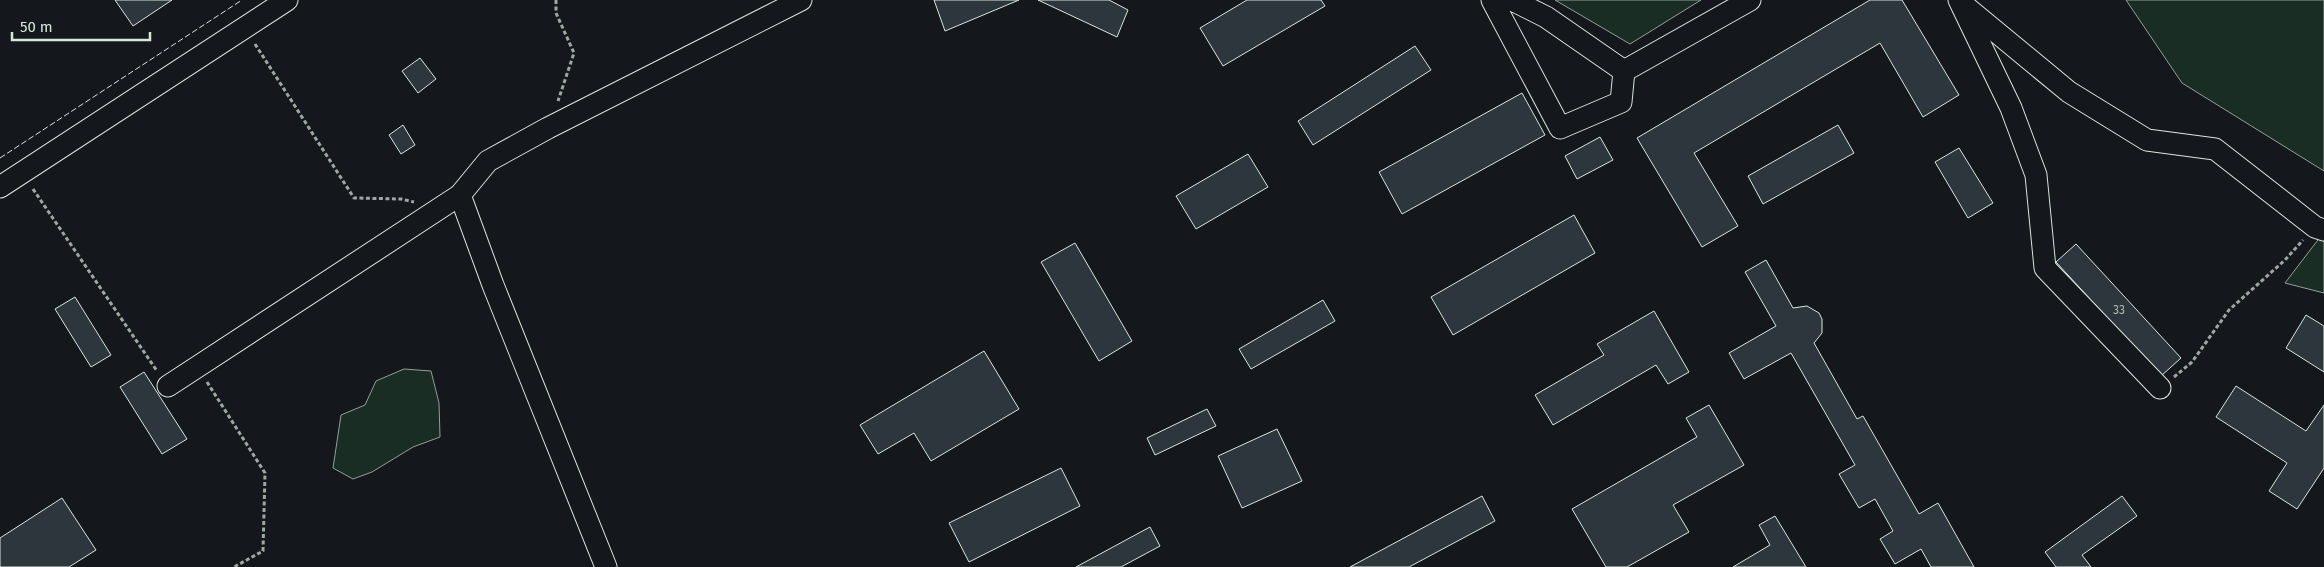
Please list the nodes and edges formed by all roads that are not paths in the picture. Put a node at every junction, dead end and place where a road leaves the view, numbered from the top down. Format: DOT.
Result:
graph roads {
  1 [pos="288,0"];
  2 [pos="801,0"];
  3 [pos="1492,0"];
  4 [pos="1512,0"];
  5 [pos="1750,0"];
  6 [pos="1960,2"];
  7 [pos="1624,71"];
  8 [pos="0,187"];
  9 [pos="460,194"];
  10 [pos="2320,228"];
  11 [pos="168,386"];
  12 [pos="2160,388"];
  13 [pos="606,567"];
  1 -- 8 [label="street"];
  2 -- 9 [label="street"];
  3 -- 7 [label="street"];
  4 -- 7 [label="street"];
  5 -- 7 [label="street"];
  6 -- 10 [label="street"];
  6 -- 12 [label="street"];
  9 -- 11 [label="street"];
  9 -- 13 [label="street"];
}
